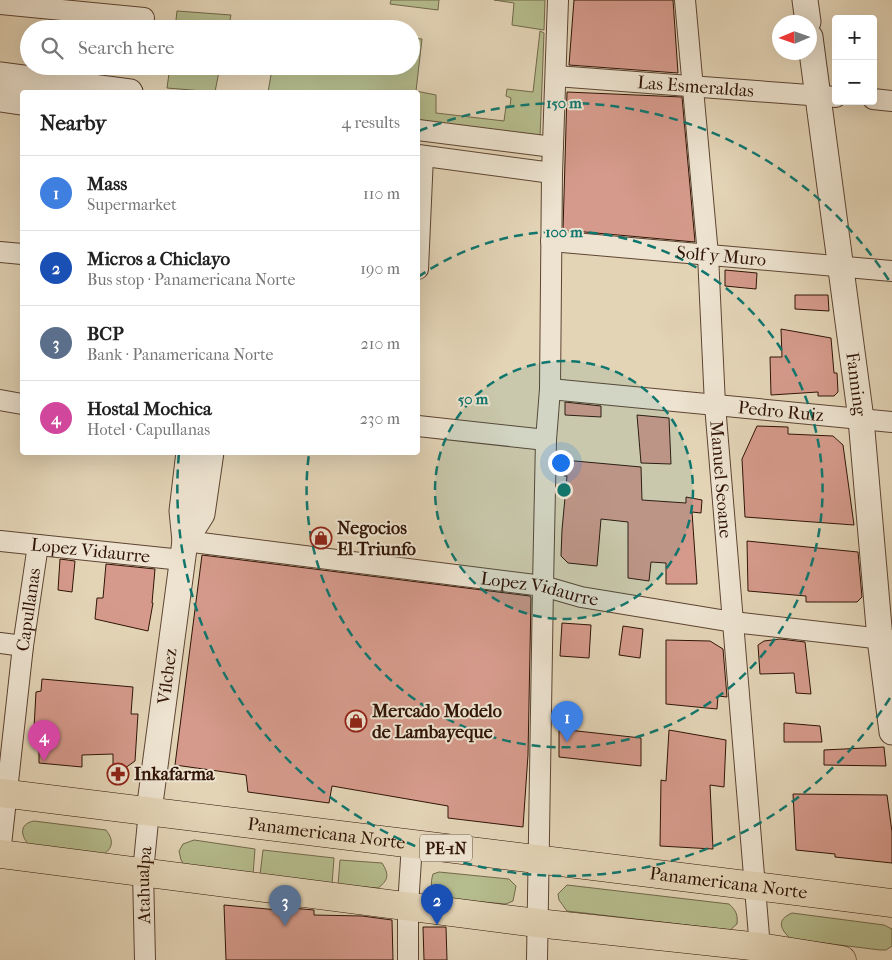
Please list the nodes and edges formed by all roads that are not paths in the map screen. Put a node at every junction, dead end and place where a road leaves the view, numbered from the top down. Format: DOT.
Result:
graph roads {
  1 [pos="558,0"];
  2 [pos="685,0"];
  3 [pos="805,0"];
  4 [pos="0,4"];
  5 [pos="807,15"];
  6 [pos="144,18"];
  7 [pos="816,60"];
  8 [pos="0,75"];
  9 [pos="556,76"];
  10 [pos="691,86"];
  11 [pos="115,90"];
  12 [pos="826,96"];
  13 [pos="0,99"];
  14 [pos="877,99"];
  15 [pos="892,101"];
  16 [pos="20,102"];
  17 [pos="420,130"];
  18 [pos="553,147"];
  19 [pos="420,156"];
  20 [pos="552,174"];
  21 [pos="551,241"];
  22 [pos="0,252"];
  23 [pos="20,254"];
  24 [pos="708,255"];
  25 [pos="840,266"];
  26 [pos="892,271"];
  27 [pos="550,389"];
  28 [pos="0,400"];
  29 [pos="20,404"];
  30 [pos="715,405"];
  31 [pos="861,419"];
  32 [pos="892,422"];
  33 [pos="420,426"];
  34 [pos="546,440"];
  35 [pos="189,455"];
  36 [pos="211,455"];
  37 [pos="0,541"];
  38 [pos="38,545"];
  39 [pos="184,550"];
  40 [pos="543,586"];
  41 [pos="734,622"];
  42 [pos="886,640"];
  43 [pos="0,643"];
  44 [pos="23,646"];
  45 [pos="892,732"];
  46 [pos="4,793"];
  47 [pos="149,811"];
  48 [pos="412,844"];
  49 [pos="0,854"];
  50 [pos="538,860"];
  51 [pos="143,872"];
  52 [pos="755,886"];
  53 [pos="892,903"];
  54 [pos="408,906"];
  55 [pos="537,923"];
  56 [pos="761,954"];
  57 [pos="145,960"];
  58 [pos="408,960"];
  59 [pos="537,960"];
  60 [pos="842,960"];
  1 -- 9 [label="street"];
  2 -- 10 [label="street, Manuel Seoane"];
  3 -- 5 [label="street"];
  4 -- 6 [label="street"];
  7 -- 12 [label="street, Fanning"];
  8 -- 11 [label="street"];
  9 -- 10 [label="street, Las Esmeraldas"];
  9 -- 18 [label="street"];
  10 -- 12 [label="street, Las Esmeraldas"];
  10 -- 24 [label="street, Manuel Seoane"];
  12 -- 25 [label="street, Fanning"];
  13 -- 16 [label="street"];
  14 -- 15 [label="street"];
  17 -- 18 [label="street"];
  18 -- 20 [label="street"];
  19 -- 20 [label="street"];
  20 -- 21 [label="street"];
  21 -- 24 [label="street, Solf y Muro"];
  21 -- 27 [label="street"];
  22 -- 23 [label="street"];
  24 -- 25 [label="street, Solf y Muro"];
  24 -- 30 [label="street, Manuel Seoane"];
  25 -- 26 [label="street, Solf y Muro"];
  25 -- 31 [label="street, Fanning"];
  27 -- 30 [label="street, Pedro Ruiz"];
  27 -- 34 [label="street"];
  28 -- 29 [label="street"];
  30 -- 31 [label="street, Pedro Ruiz"];
  30 -- 41 [label="street, Manuel Seoane"];
  31 -- 32 [label="street, Pedro Ruiz"];
  31 -- 42 [label="street, Fanning"];
  33 -- 34 [label="street"];
  34 -- 40 [label="street"];
  35 -- 39 [label="street, Vílchez"];
  36 -- 39 [label="street, Vílchez"];
  37 -- 38 [label="street, Lopez Vidaurre"];
  38 -- 39 [label="street, Lopez Vidaurre"];
  38 -- 44 [label="street, Capullanas"];
  39 -- 40 [label="street, Lopez Vidaurre"];
  39 -- 47 [label="street, Vílchez"];
  40 -- 41 [label="street, Lopez Vidaurre"];
  40 -- 50 [label="street"];
  41 -- 42 [label="street, Lopez Vidaurre"];
  41 -- 52 [label="street, Manuel Seoane"];
  42 -- 45 [label="street, Fanning"];
  43 -- 44 [label="street"];
  44 -- 46 [label="street, Capullanas"];
  46 -- 47 [label="highway, Panamericana Norte / PE-1N"];
  46 -- 49 [label="street, Capullanas"];
  47 -- 48 [label="highway, Panamericana Norte / PE-1N"];
  47 -- 51 [label="street, Atahualpa"];
  48 -- 50 [label="highway, Panamericana Norte / PE-1N"];
  48 -- 54 [label="street"];
  49 -- 51 [label="highway"];
  50 -- 52 [label="highway, Panamericana Norte / PE-1N"];
  50 -- 55 [label="street"];
  51 -- 54 [label="highway"];
  51 -- 57 [label="street, Atahualpa"];
  52 -- 53 [label="highway, Panamericana Norte / PE-1N"];
  52 -- 56 [label="street, Manuel Seoane"];
  54 -- 55 [label="highway"];
  54 -- 58 [label="street"];
  55 -- 56 [label="highway"];
  55 -- 59 [label="street"];
  56 -- 60 [label="highway"];
}
